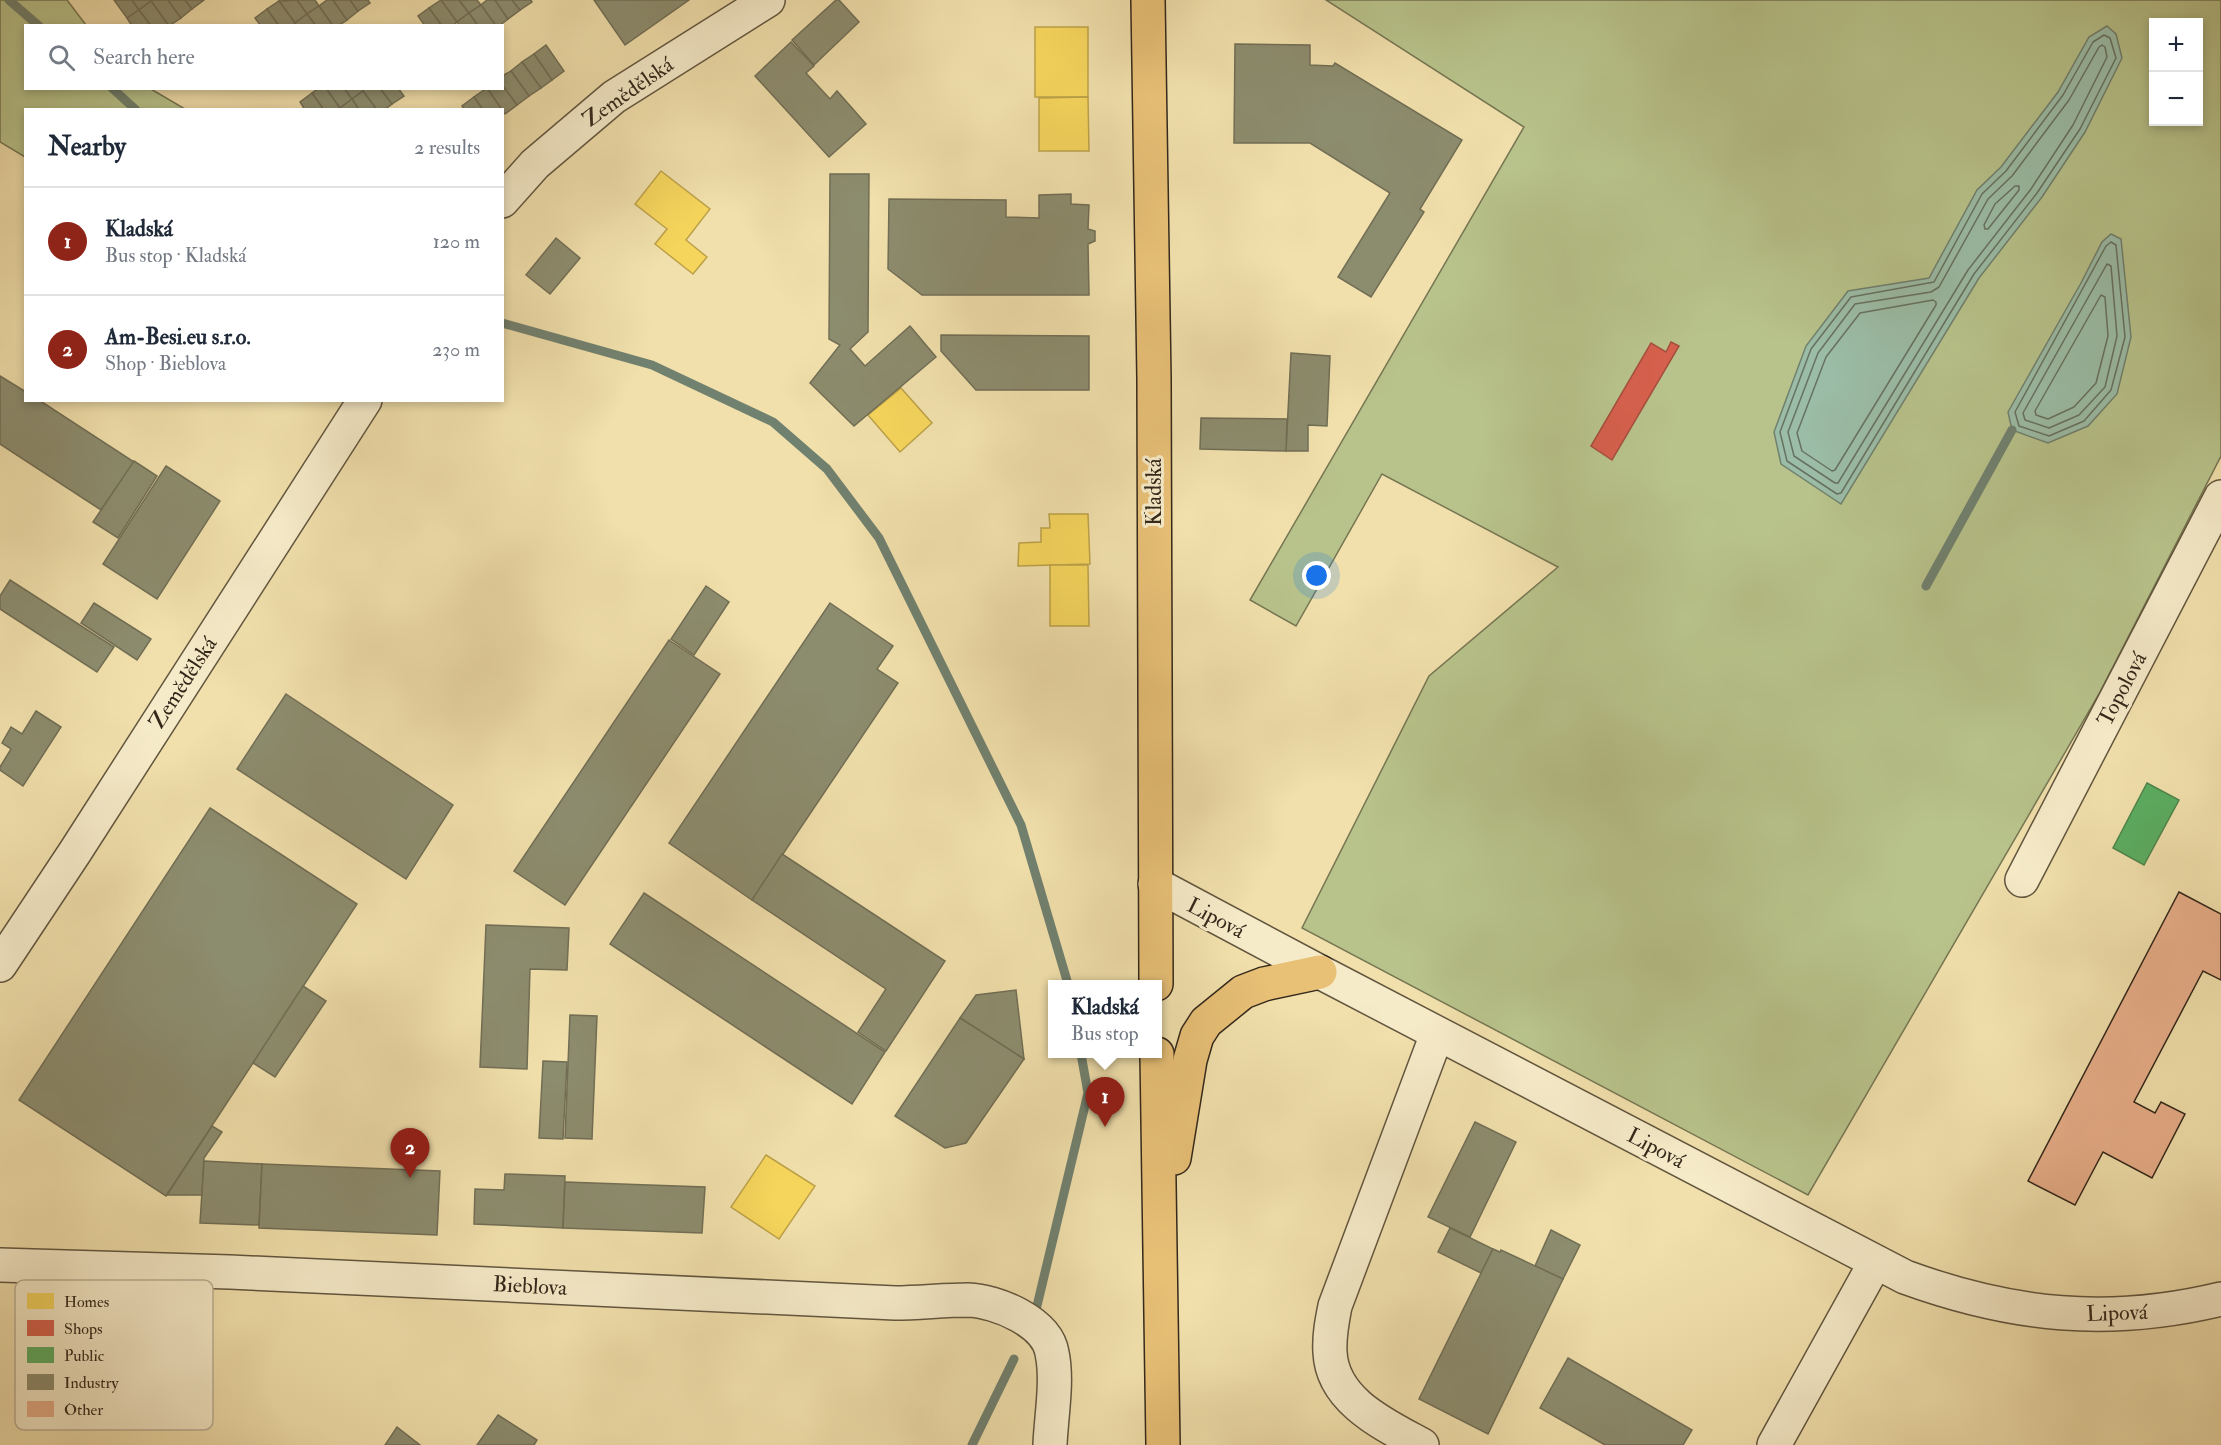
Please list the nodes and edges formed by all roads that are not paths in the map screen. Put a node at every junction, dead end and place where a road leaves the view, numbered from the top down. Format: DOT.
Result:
graph roads {
  1 [pos="768,0"];
  2 [pos="1148,0"];
  3 [pos="504,199"];
  4 [pos="364,402"];
  5 [pos="2221,497"];
  6 [pos="2211,542"];
  7 [pos="2022,880"];
  8 [pos="1155,885"];
  9 [pos="0,965"];
  10 [pos="1320,972"];
  11 [pos="1156,980"];
  12 [pos="1437,1034"];
  13 [pos="1157,1058"];
  14 [pos="1160,1243"];
  15 [pos="1875,1263"];
  16 [pos="0,1265"];
  17 [pos="2221,1299"];
  18 [pos="1050,1445"];
  19 [pos="1163,1445"];
  20 [pos="1422,1445"];
  21 [pos="1774,1445"];
  1 -- 3 [label="street, Zemědělská"];
  2 -- 8 [label="main road, Kladská"];
  4 -- 9 [label="street, Zemědělská"];
  5 -- 6 [label="street, Topolová"];
  6 -- 7 [label="street, Topolová"];
  8 -- 10 [label="street, Lipová"];
  8 -- 11 [label="main road, Kladská"];
  10 -- 12 [label="street, Lipová"];
  10 -- 14 [label="main road"];
  12 -- 15 [label="street, Lipová"];
  12 -- 20 [label="street"];
  13 -- 14 [label="main road"];
  14 -- 19 [label="main road"];
  15 -- 17 [label="street, Lipová"];
  15 -- 21 [label="street"];
  16 -- 18 [label="street, Bieblova"];
}
